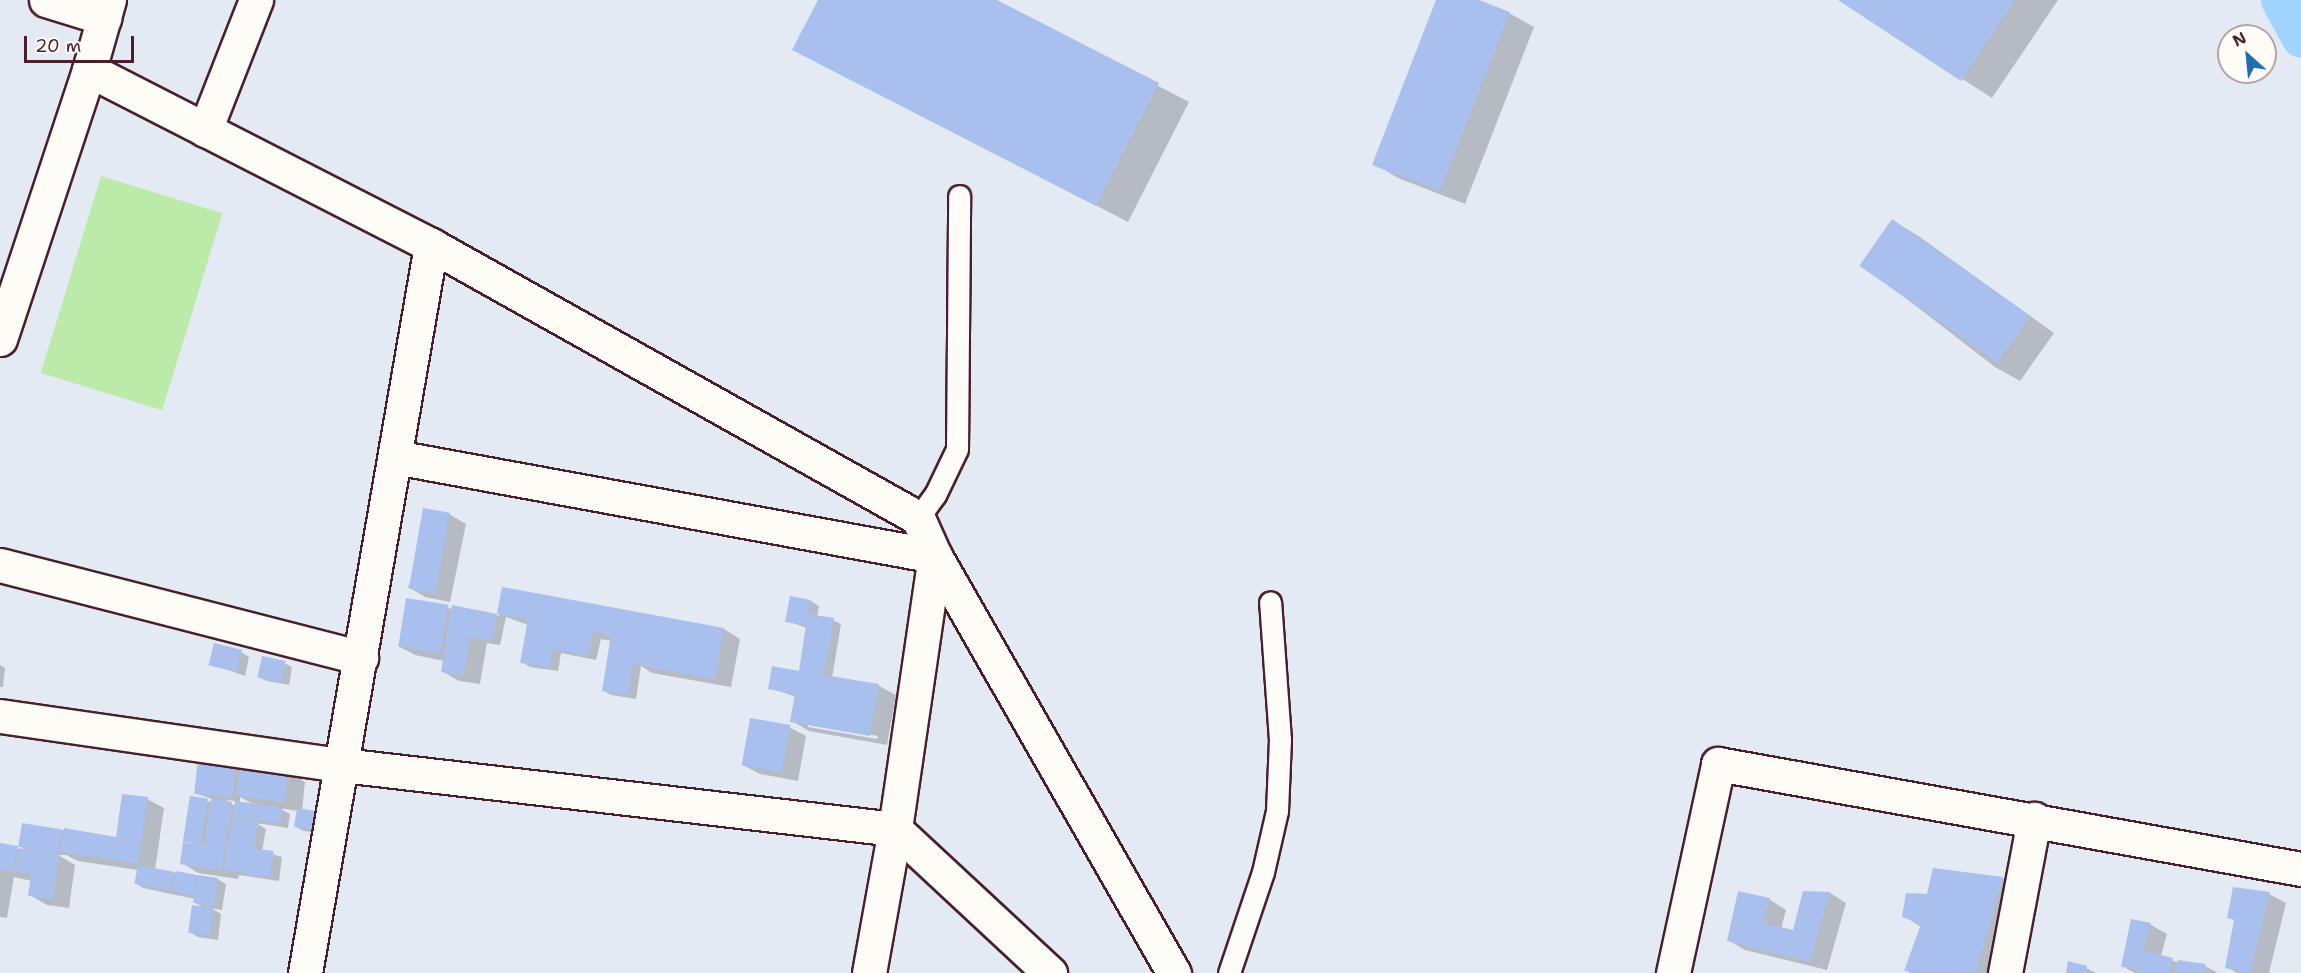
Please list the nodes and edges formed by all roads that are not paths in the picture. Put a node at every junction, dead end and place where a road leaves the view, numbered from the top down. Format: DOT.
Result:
graph roads {
  1 [pos="46,0"];
  2 [pos="256,0"];
  3 [pos="107,9"];
  4 [pos="89,70"];
  5 [pos="206,130"];
  6 [pos="959,196"];
  7 [pos="431,245"];
  8 [pos="9,281"];
  9 [pos="0,339"];
  10 [pos="395,457"];
  11 [pos="918,518"];
  12 [pos="935,556"];
  13 [pos="0,566"];
  14 [pos="1270,602"];
  15 [pos="361,658"];
  16 [pos="0,716"];
  17 [pos="342,765"];
  18 [pos="2034,819"];
  19 [pos="895,829"];
  20 [pos="2301,869"];
  21 [pos="305,973"];
  22 [pos="869,973"];
  23 [pos="1050,973"];
  24 [pos="1174,973"];
  25 [pos="1229,973"];
  26 [pos="1673,973"];
  27 [pos="2005,973"];
  1 -- 3 [label="street"];
  2 -- 5 [label="street"];
  3 -- 4 [label="street"];
  4 -- 5 [label="street"];
  4 -- 8 [label="street"];
  5 -- 7 [label="street"];
  6 -- 11 [label="lane"];
  7 -- 10 [label="street"];
  7 -- 11 [label="street"];
  8 -- 9 [label="street"];
  10 -- 12 [label="street"];
  10 -- 15 [label="street"];
  11 -- 12 [label="street"];
  12 -- 19 [label="street"];
  12 -- 24 [label="street"];
  13 -- 15 [label="street"];
  14 -- 25 [label="lane"];
  15 -- 17 [label="street"];
  16 -- 17 [label="street"];
  17 -- 19 [label="street"];
  17 -- 21 [label="street"];
  18 -- 20 [label="street"];
  18 -- 26 [label="street"];
  18 -- 27 [label="street"];
  19 -- 22 [label="street"];
  19 -- 23 [label="street"];
}
